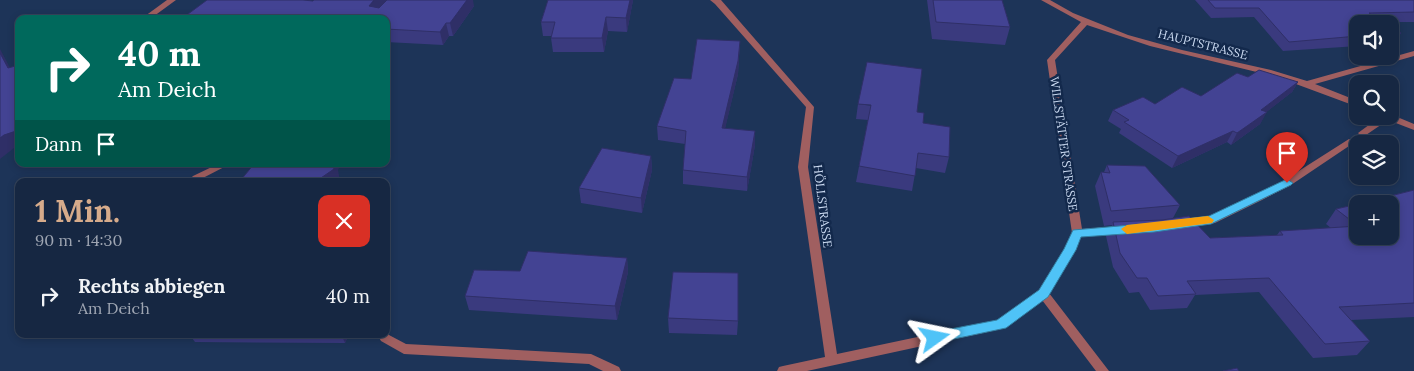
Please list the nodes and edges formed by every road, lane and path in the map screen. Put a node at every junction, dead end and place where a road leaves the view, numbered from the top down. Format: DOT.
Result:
graph roads {
  1 [pos="172,0"];
  2 [pos="714,0"];
  3 [pos="1046,0"];
  4 [pos="151,15"];
  5 [pos="1085,22"];
  6 [pos="1414,54"];
  7 [pos="1307,84"];
  8 [pos="1349,100"];
  9 [pos="1399,121"];
  10 [pos="1374,125"];
  11 [pos="1414,127"];
  12 [pos="1363,133"];
  13 [pos="1349,142"];
  14 [pos="219,167"];
  15 [pos="196,178"];
  16 [pos="1173,225"];
  17 [pos="1135,229"];
  18 [pos="1077,233"];
  19 [pos="1043,293"];
  20 [pos="385,338"];
  21 [pos="832,360"];
  22 [pos="615,371"];
  23 [pos="783,371"];
  24 [pos="1102,371"];
  1 -- 4 [label="street"];
  2 -- 21 [label="street, HÖLLSTRASSE"];
  3 -- 5 [label="street, HAUPTSTRASSE"];
  5 -- 7 [label="street, HAUPTSTRASSE"];
  5 -- 18 [label="street, WILLSTÄTTER STRASSE"];
  6 -- 7 [label="street"];
  7 -- 8 [label="street, HAUPTSTRASSE"];
  9 -- 11 [label="street"];
  10 -- 12 [label="street"];
  13 -- 16 [label="street"];
  14 -- 15 [label="street"];
  17 -- 18 [label="street"];
  18 -- 19 [label="street"];
  19 -- 21 [label="street"];
  19 -- 24 [label="street"];
  20 -- 22 [label="street"];
  21 -- 23 [label="street"];
}
